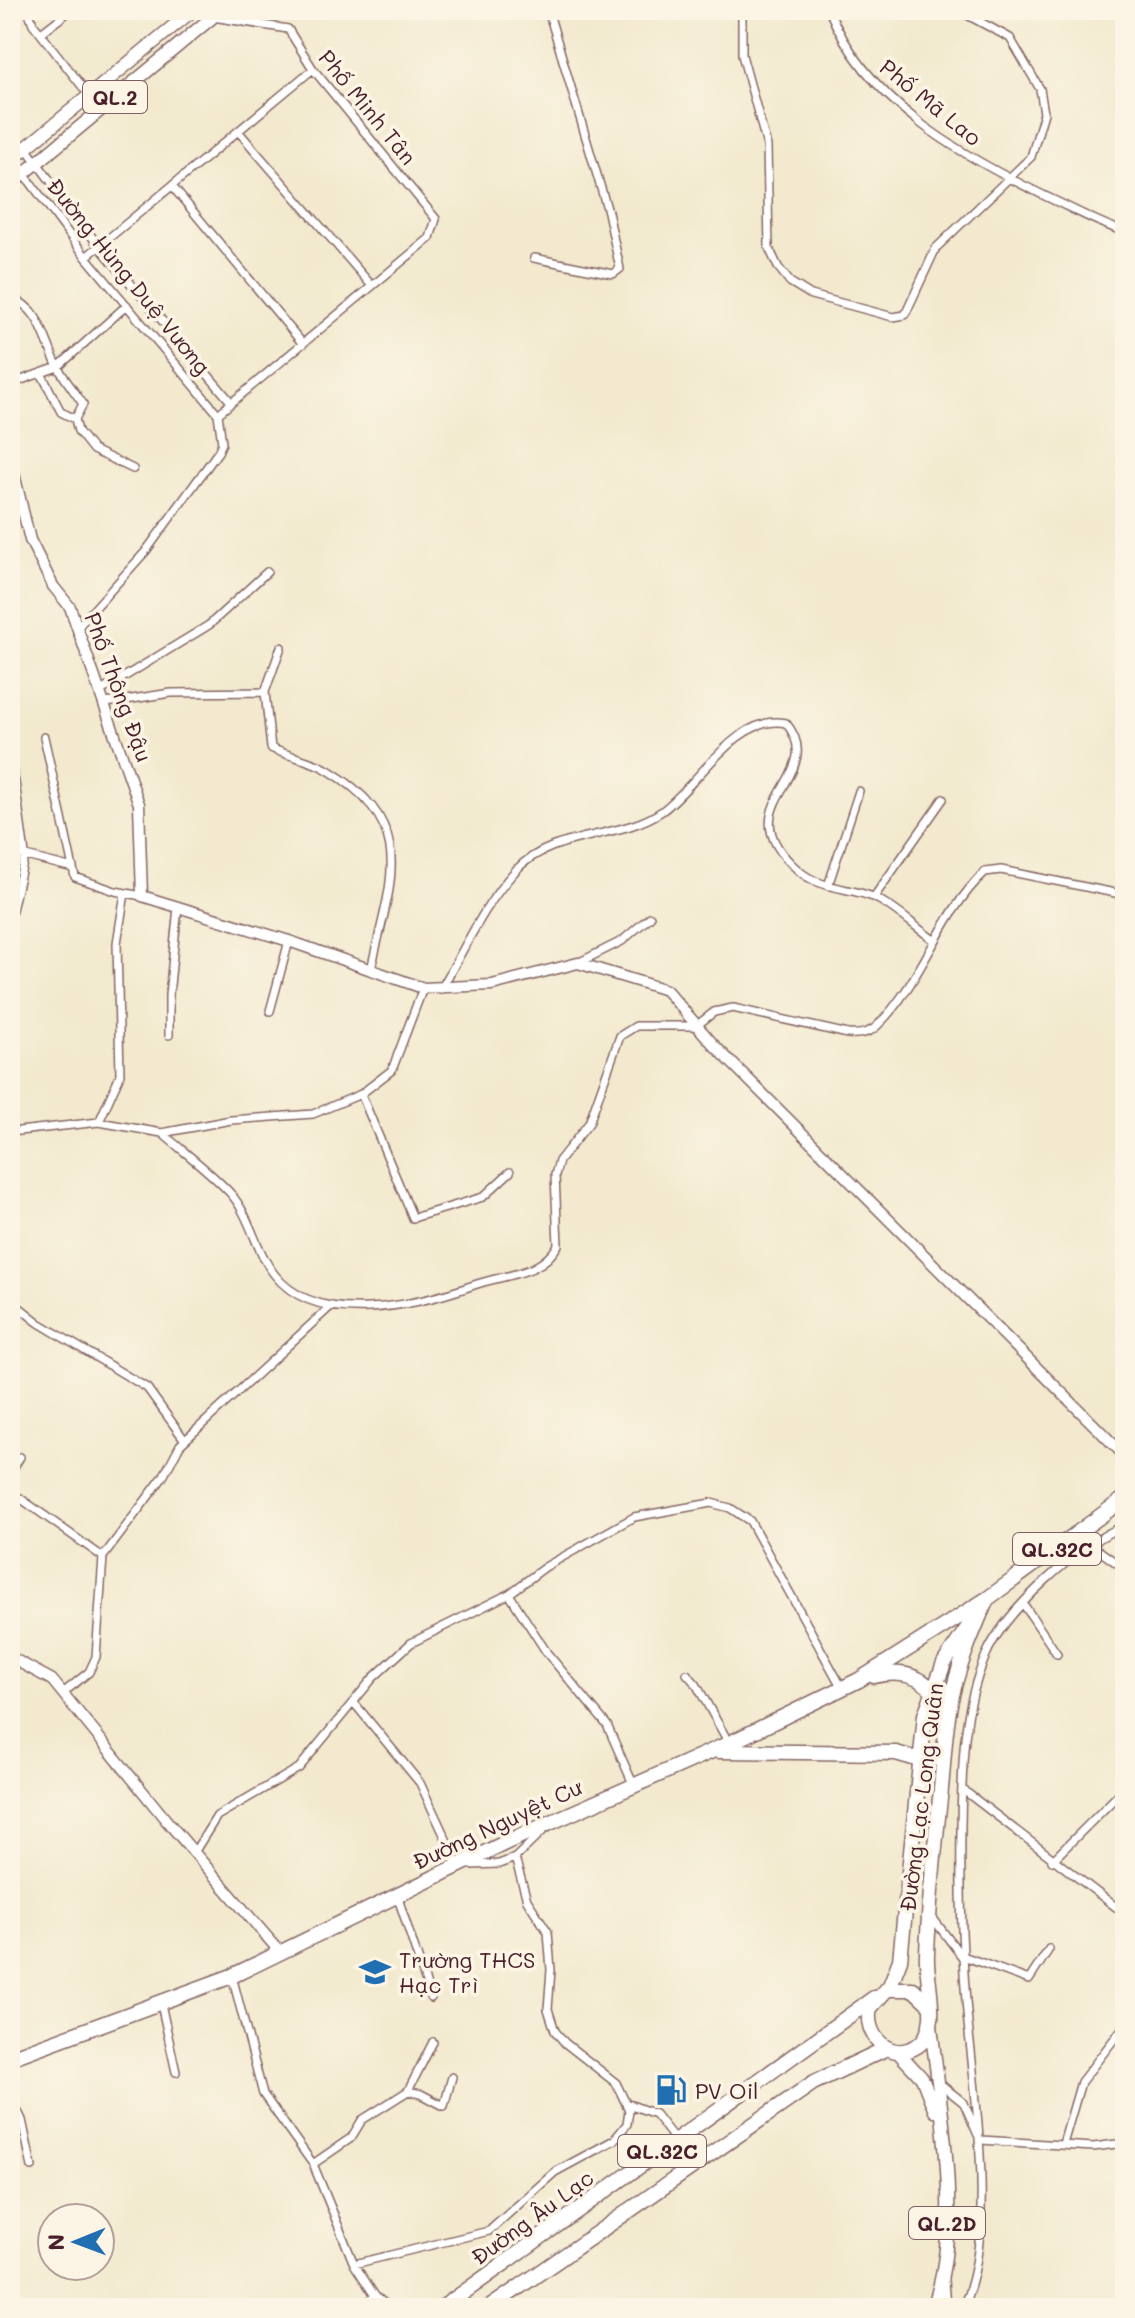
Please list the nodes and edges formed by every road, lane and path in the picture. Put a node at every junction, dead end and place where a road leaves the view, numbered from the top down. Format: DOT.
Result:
graph roads {
  1 [pos="28,10"];
  2 [pos="71,10"];
  3 [pos="193,10"];
  4 [pos="548,10"];
  5 [pos="742,10"];
  6 [pos="829,10"];
  7 [pos="958,10"];
  8 [pos="216,13"];
  9 [pos="41,33"];
  10 [pos="313,69"];
  11 [pos="90,96"];
  12 [pos="238,131"];
  13 [pos="11,136"];
  14 [pos="26,148"];
  15 [pos="12,160"];
  16 [pos="37,163"];
  17 [pos="24,174"];
  18 [pos="1007,178"];
  19 [pos="10,185"];
  20 [pos="172,186"];
  21 [pos="1125,232"];
  22 [pos="98,245"];
  23 [pos="86,257"];
  24 [pos="534,258"];
  25 [pos="372,286"];
  26 [pos="10,297"];
  27 [pos="127,305"];
  28 [pos="303,344"];
  29 [pos="58,367"];
  30 [pos="42,375"];
  31 [pos="10,384"];
  32 [pos="231,402"];
  33 [pos="218,414"];
  34 [pos="75,419"];
  35 [pos="10,457"];
  36 [pos="133,469"];
  37 [pos="267,572"];
  38 [pos="76,629"];
  39 [pos="281,647"];
  40 [pos="101,691"];
  41 [pos="265,692"];
  42 [pos="106,703"];
  43 [pos="44,737"];
  44 [pos="13,768"];
  45 [pos="859,791"];
  46 [pos="943,799"];
  47 [pos="10,852"];
  48 [pos="25,854"];
  49 [pos="73,868"];
  50 [pos="828,886"];
  51 [pos="125,893"];
  52 [pos="1125,895"];
  53 [pos="142,896"];
  54 [pos="874,897"];
  55 [pos="178,907"];
  56 [pos="650,917"];
  57 [pos="10,919"];
  58 [pos="934,940"];
  59 [pos="289,941"];
  60 [pos="578,963"];
  61 [pos="371,970"];
  62 [pos="423,988"];
  63 [pos="441,990"];
  64 [pos="270,1011"];
  65 [pos="696,1026"];
  66 [pos="169,1035"];
  67 [pos="361,1094"];
  68 [pos="99,1122"];
  69 [pos="10,1132"];
  70 [pos="162,1133"];
  71 [pos="510,1172"];
  72 [pos="10,1300"];
  73 [pos="330,1307"];
  74 [pos="184,1439"];
  75 [pos="1125,1456"];
  76 [pos="20,1457"];
  77 [pos="10,1473"];
  78 [pos="10,1491"];
  79 [pos="1125,1498"];
  80 [pos="1125,1525"];
  81 [pos="1077,1535"];
  82 [pos="1090,1546"];
  83 [pos="103,1557"];
  84 [pos="1125,1569"];
  85 [pos="509,1594"];
  86 [pos="987,1599"];
  87 [pos="1024,1605"];
  88 [pos="1057,1654"];
  89 [pos="10,1657"];
  90 [pos="687,1674"];
  91 [pos="859,1680"];
  92 [pos="842,1688"];
  93 [pos="933,1690"];
  94 [pos="63,1693"];
  95 [pos="355,1704"];
  96 [pos="947,1734"];
  97 [pos="731,1747"];
  98 [pos="920,1760"];
  99 [pos="634,1787"];
  100 [pos="1125,1788"];
  101 [pos="962,1789"];
  102 [pos="549,1824"];
  103 [pos="195,1851"];
  104 [pos="515,1858"];
  105 [pos="1052,1861"];
  106 [pos="458,1865"];
  107 [pos="397,1895"];
  108 [pos="928,1912"];
  109 [pos="1125,1914"];
  110 [pos="1049,1949"];
  111 [pos="280,1952"];
  112 [pos="963,1958"];
  113 [pos="232,1976"];
  114 [pos="885,1991"];
  115 [pos="431,1998"];
  116 [pos="161,2004"];
  117 [pos="930,2005"];
  118 [pos="1125,2025"];
  119 [pos="931,2026"];
  120 [pos="433,2042"];
  121 [pos="892,2049"];
  122 [pos="10,2058"];
  123 [pos="176,2072"];
  124 [pos="452,2077"];
  125 [pos="938,2081"];
  126 [pos="408,2091"];
  127 [pos="10,2095"];
  128 [pos="626,2103"];
  129 [pos="943,2137"];
  130 [pos="676,2141"];
  131 [pos="981,2143"];
  132 [pos="1063,2144"];
  133 [pos="1122,2144"];
  134 [pos="313,2164"];
  135 [pos="32,2167"];
  136 [pos="354,2264"];
  137 [pos="944,2277"];
  138 [pos="375,2296"];
  139 [pos="361,2308"];
  140 [pos="390,2308"];
  141 [pos="442,2308"];
  142 [pos="489,2308"];
  143 [pos="933,2308"];
  144 [pos="946,2308"];
  145 [pos="962,2308"];
  1 -- 9 [label="street"];
  2 -- 9 [label="street"];
  3 -- 11 [label="main road, QL.2"];
  4 -- 24 [label="street"];
  5 -- 18 [label="street"];
  6 -- 18 [label="street, Phố Mã Lao"];
  7 -- 18 [label="street"];
  8 -- 10 [label="street, Phố Minh Tân"];
  8 -- 16 [label="main road, QL.2"];
  9 -- 11 [label="street"];
  10 -- 12 [label="street"];
  10 -- 25 [label="street, Phố Minh Tân"];
  11 -- 14 [label="main road, QL.2"];
  12 -- 20 [label="street"];
  12 -- 25 [label="street"];
  13 -- 14 [label="street"];
  13 -- 15 [label="street"];
  14 -- 15 [label="main road, QL.2"];
  14 -- 16 [label="street, Đường Hùng Duệ Vương"];
  15 -- 17 [label="street, Đường Hùng Duệ Vương"];
  16 -- 17 [label="main road, QL.2"];
  16 -- 22 [label="street, Đường Hùng Duệ Vương"];
  17 -- 19 [label="main road, QL.2"];
  17 -- 23 [label="street, Đường Hùng Duệ Vương"];
  18 -- 21 [label="street, Phố Mã Lao"];
  20 -- 22 [label="street"];
  20 -- 28 [label="street"];
  22 -- 23 [label="street"];
  22 -- 32 [label="street, Đường Hùng Duệ Vương"];
  23 -- 27 [label="street, Đường Hùng Duệ Vương"];
  25 -- 28 [label="street"];
  26 -- 29 [label="street"];
  27 -- 29 [label="street"];
  27 -- 33 [label="street, Đường Hùng Duệ Vương"];
  28 -- 32 [label="street"];
  29 -- 30 [label="street"];
  29 -- 34 [label="street"];
  30 -- 31 [label="street"];
  30 -- 34 [label="street"];
  32 -- 33 [label="street"];
  33 -- 38 [label="street"];
  34 -- 36 [label="street"];
  35 -- 38 [label="street, Phố Thông Đậu"];
  37 -- 40 [label="street"];
  38 -- 40 [label="street, Phố Thông Đậu"];
  39 -- 41 [label="street"];
  40 -- 42 [label="street, Phố Thông Đậu"];
  41 -- 42 [label="street"];
  41 -- 61 [label="street"];
  42 -- 53 [label="street, Phố Thông Đậu"];
  43 -- 49 [label="street"];
  44 -- 48 [label="street"];
  45 -- 50 [label="street"];
  46 -- 54 [label="street"];
  47 -- 48 [label="street"];
  48 -- 49 [label="street"];
  48 -- 57 [label="street"];
  49 -- 51 [label="street"];
  50 -- 54 [label="street"];
  50 -- 63 [label="street"];
  51 -- 53 [label="street"];
  51 -- 68 [label="street"];
  52 -- 58 [label="street"];
  53 -- 55 [label="street"];
  54 -- 58 [label="street"];
  55 -- 59 [label="street"];
  55 -- 66 [label="street"];
  56 -- 60 [label="street"];
  58 -- 65 [label="street"];
  59 -- 61 [label="street"];
  59 -- 64 [label="street"];
  60 -- 63 [label="street"];
  60 -- 65 [label="street"];
  61 -- 62 [label="street"];
  62 -- 63 [label="street"];
  62 -- 67 [label="street"];
  65 -- 73 [label="street"];
  65 -- 75 [label="street"];
  67 -- 70 [label="street"];
  67 -- 71 [label="street"];
  68 -- 69 [label="street"];
  68 -- 70 [label="street"];
  70 -- 73 [label="street"];
  72 -- 74 [label="street"];
  73 -- 74 [label="street"];
  74 -- 83 [label="street"];
  76 -- 77 [label="street"];
  78 -- 83 [label="street"];
  79 -- 81 [label="highway, Đường Lạc Long Quân / QL.32C"];
  80 -- 82 [label="street"];
  81 -- 82 [label="street"];
  81 -- 86 [label="highway, Đường Lạc Long Quân / QL.32C"];
  82 -- 84 [label="street"];
  82 -- 87 [label="street"];
  83 -- 94 [label="street"];
  85 -- 92 [label="street"];
  85 -- 95 [label="street"];
  85 -- 99 [label="street"];
  86 -- 91 [label="highway, Đường Nguyệt Cư"];
  86 -- 93 [label="highway, Đường Lạc Long Quân / QL.32C"];
  86 -- 96 [label="highway, Đường Lạc Long Quân"];
  87 -- 88 [label="street"];
  87 -- 101 [label="street"];
  89 -- 94 [label="street"];
  90 -- 97 [label="street"];
  91 -- 92 [label="highway, Đường Nguyệt Cư"];
  91 -- 93 [label="highway"];
  92 -- 97 [label="highway, Đường Nguyệt Cư"];
  93 -- 96 [label="highway"];
  93 -- 98 [label="highway, Đường Lạc Long Quân / QL.32C"];
  94 -- 103 [label="street"];
  95 -- 103 [label="street"];
  95 -- 106 [label="street"];
  96 -- 108 [label="highway, Đường Lạc Long Quân"];
  97 -- 98 [label="highway"];
  97 -- 99 [label="highway, Đường Nguyệt Cư"];
  98 -- 114 [label="highway, Đường Lạc Long Quân / QL.32C"];
  99 -- 102 [label="highway, Đường Nguyệt Cư"];
  100 -- 105 [label="street"];
  101 -- 105 [label="street"];
  101 -- 112 [label="street"];
  102 -- 104 [label="street"];
  102 -- 106 [label="highway, Đường Nguyệt Cư"];
  103 -- 111 [label="street"];
  104 -- 106 [label="street"];
  104 -- 128 [label="street"];
  105 -- 109 [label="street"];
  106 -- 107 [label="highway, Đường Nguyệt Cư"];
  107 -- 111 [label="highway, Đường Nguyệt Cư"];
  107 -- 115 [label="street"];
  108 -- 112 [label="street"];
  108 -- 117 [label="highway, Đường Lạc Long Quân"];
  110 -- 112 [label="street"];
  111 -- 113 [label="highway, Đường Nguyệt Cư"];
  112 -- 131 [label="street"];
  113 -- 116 [label="highway, Đường Nguyệt Cư"];
  113 -- 134 [label="street"];
  114 -- 117 [label="highway"];
  114 -- 121 [label="highway"];
  114 -- 130 [label="highway, Đường Âu Lạc / QL.32C"];
  116 -- 122 [label="highway, Đường Nguyệt Cư"];
  116 -- 123 [label="street"];
  117 -- 119 [label="highway"];
  118 -- 132 [label="street"];
  119 -- 121 [label="highway"];
  119 -- 125 [label="main road, QL.2D"];
  120 -- 126 [label="street"];
  121 -- 129 [label="main road, QL.2D"];
  121 -- 142 [label="highway, QL.32C"];
  124 -- 126 [label="street"];
  125 -- 129 [label="main road, QL.2D"];
  125 -- 131 [label="street"];
  126 -- 134 [label="street"];
  127 -- 135 [label="street"];
  128 -- 130 [label="street"];
  128 -- 136 [label="street"];
  129 -- 137 [label="main road, QL.2D"];
  130 -- 141 [label="highway, Đường Âu Lạc / QL.32C"];
  131 -- 132 [label="street"];
  131 -- 145 [label="street"];
  132 -- 133 [label="street"];
  134 -- 136 [label="street"];
  136 -- 138 [label="street"];
  137 -- 143 [label="main road, QL.2D"];
  137 -- 144 [label="street"];
  138 -- 139 [label="street"];
  138 -- 140 [label="street"];
}
